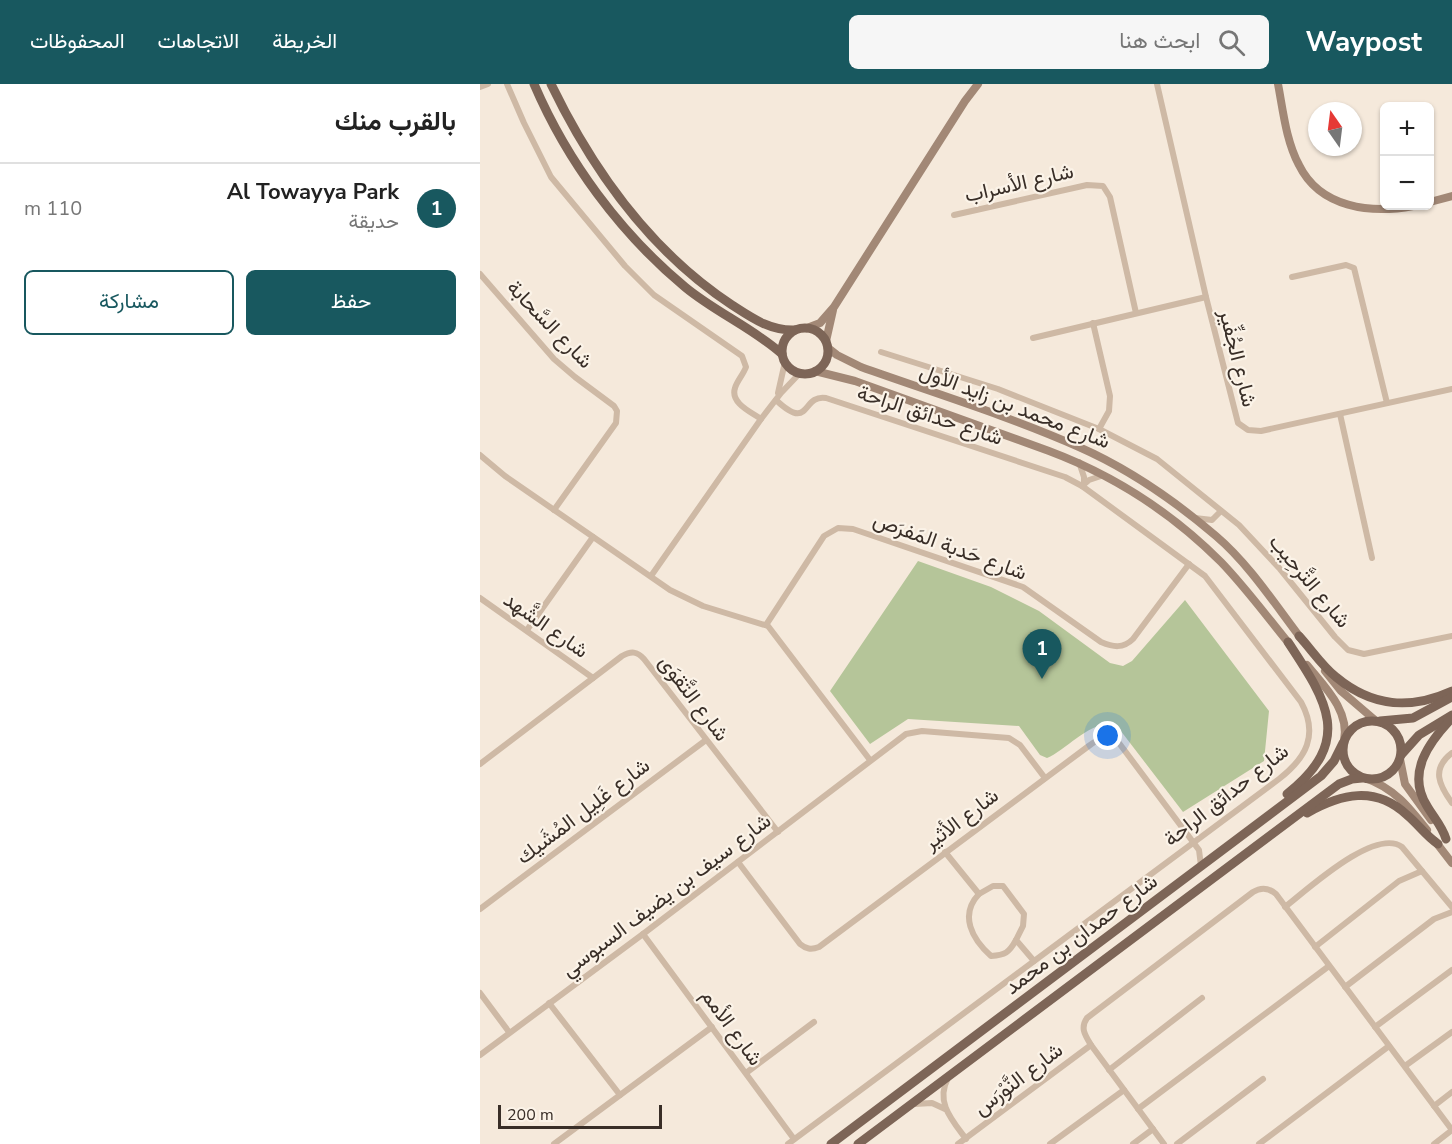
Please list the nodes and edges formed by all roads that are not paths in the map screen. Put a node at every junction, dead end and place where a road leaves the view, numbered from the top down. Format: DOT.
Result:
graph roads {
  1 [pos="488,84"];
  2 [pos="507,84"];
  3 [pos="534,84"];
  4 [pos="551,84"];
  5 [pos="978,84"];
  6 [pos="1157,84"];
  7 [pos="1278,84"];
  8 [pos="480,87"];
  9 [pos="1452,196"];
  10 [pos="1434,201"];
  11 [pos="1380,209"];
  12 [pos="954,216"];
  13 [pos="481,277"];
  14 [pos="1293,277"];
  15 [pos="1206,297"];
  16 [pos="834,307"];
  17 [pos="1136,313"];
  18 [pos="1093,323"];
  19 [pos="807,328"];
  20 [pos="795,330"];
  21 [pos="1033,338"];
  22 [pos="827,345"];
  23 [pos="881,352"];
  24 [pos="783,358"];
  25 [pos="815,371"];
  26 [pos="800,373"];
  27 [pos="1452,389"];
  28 [pos="776,400"];
  29 [pos="1387,404"];
  30 [pos="1340,414"];
  31 [pos="761,419"];
  32 [pos="1099,429"];
  33 [pos="480,455"];
  34 [pos="1078,462"];
  35 [pos="1105,475"];
  36 [pos="1083,485"];
  37 [pos="554,510"];
  38 [pos="1219,514"];
  39 [pos="1194,518"];
  40 [pos="593,537"];
  41 [pos="1217,537"];
  42 [pos="1372,558"];
  43 [pos="1189,564"];
  44 [pos="651,576"];
  45 [pos="480,598"];
  46 [pos="766,625"];
  47 [pos="526,630"];
  48 [pos="1299,636"];
  49 [pos="1452,636"];
  50 [pos="1288,642"];
  51 [pos="593,678"];
  52 [pos="1452,692"];
  53 [pos="1452,697"];
  54 [pos="1452,717"];
  55 [pos="1377,721"];
  56 [pos="706,740"];
  57 [pos="1343,742"];
  58 [pos="1452,753"];
  59 [pos="1400,757"];
  60 [pos="870,760"];
  61 [pos="480,764"];
  62 [pos="1045,778"];
  63 [pos="1363,778"];
  64 [pos="1452,803"];
  65 [pos="1262,820"];
  66 [pos="778,832"];
  67 [pos="1269,836"];
  68 [pos="1449,842"];
  69 [pos="1194,843"];
  70 [pos="1438,844"];
  71 [pos="1199,850"];
  72 [pos="945,852"];
  73 [pos="1215,856"];
  74 [pos="738,862"];
  75 [pos="1452,863"];
  76 [pos="1200,866"];
  77 [pos="1422,871"];
  78 [pos="979,894"];
  79 [pos="1285,907"];
  80 [pos="1452,907"];
  81 [pos="480,909"];
  82 [pos="1452,912"];
  83 [pos="643,934"];
  84 [pos="1016,940"];
  85 [pos="1315,947"];
  86 [pos="1035,961"];
  87 [pos="1329,966"];
  88 [pos="1452,970"];
  89 [pos="1345,987"];
  90 [pos="480,993"];
  91 [pos="1203,998"];
  92 [pos="549,1004"];
  93 [pos="814,1022"];
  94 [pos="712,1027"];
  95 [pos="1375,1027"];
  96 [pos="510,1032"];
  97 [pos="1452,1032"];
  98 [pos="1091,1045"];
  99 [pos="1389,1046"];
  100 [pos="482,1051"];
  101 [pos="1405,1066"];
  102 [pos="1109,1070"];
  103 [pos="746,1073"];
  104 [pos="950,1075"];
  105 [pos="1263,1079"];
  106 [pos="1124,1090"];
  107 [pos="1452,1092"];
  108 [pos="620,1095"];
  109 [pos="909,1106"];
  110 [pos="1434,1106"];
  111 [pos="1138,1109"];
  112 [pos="945,1110"];
  113 [pos="1153,1129"];
  114 [pos="1452,1130"];
  115 [pos="795,1139"];
  116 [pos="966,1139"];
  117 [pos="556,1143"];
  118 [pos="788,1144"];
  119 [pos="831,1144"];
  120 [pos="858,1144"];
  121 [pos="958,1144"];
  122 [pos="1050,1144"];
  123 [pos="1133,1144"];
  124 [pos="1164,1144"];
  125 [pos="1177,1144"];
  126 [pos="1259,1144"];
  127 [pos="1434,1144"];
  1 -- 8 [label="street"];
  2 -- 31 [label="street"];
  3 -- 24 [label="main road"];
  4 -- 20 [label="main road"];
  5 -- 16 [label="main road"];
  6 -- 15 [label="street, شارع الجُفِّير"];
  7 -- 11 [label="main road"];
  9 -- 10 [label="main road"];
  12 -- 17 [label="street, شارع الأسراب"];
  13 -- 37 [label="street, شارع السَّحابة"];
  14 -- 29 [label="street"];
  15 -- 17 [label="street"];
  15 -- 30 [label="street, شارع الجُفِّير"];
  16 -- 19 [label="main road"];
  16 -- 22 [label="main road"];
  17 -- 18 [label="street"];
  18 -- 21 [label="street"];
  18 -- 32 [label="street"];
  19 -- 20 [label="main road"];
  19 -- 22 [label="main road"];
  20 -- 24 [label="main road"];
  22 -- 25 [label="main road"];
  22 -- 39 [label="main road, شارع محمد بن زايد الأول"];
  23 -- 32 [label="street, شارع التَّرحِيب"];
  24 -- 26 [label="main road"];
  24 -- 28 [label="street"];
  25 -- 26 [label="main road"];
  25 -- 34 [label="main road, شارع محمد بن زايد الأول"];
  26 -- 28 [label="street"];
  27 -- 29 [label="street, شارع الجُفِّير"];
  28 -- 31 [label="street"];
  28 -- 36 [label="street, شارع حدائق الراحة"];
  29 -- 30 [label="street, شارع الجُفِّير"];
  30 -- 42 [label="street"];
  31 -- 44 [label="street"];
  32 -- 38 [label="street, شارع التَّرحِيب"];
  33 -- 37 [label="street"];
  34 -- 35 [label="main road, شارع محمد بن زايد الأول"];
  34 -- 36 [label="street"];
  35 -- 36 [label="street"];
  35 -- 50 [label="main road, شارع محمد بن زايد الأول"];
  36 -- 43 [label="street, شارع حدائق الراحة"];
  37 -- 40 [label="street"];
  38 -- 39 [label="street"];
  38 -- 41 [label="street"];
  38 -- 49 [label="street, شارع التَّرحِيب"];
  39 -- 41 [label="main road, شارع محمد بن زايد الأول"];
  40 -- 44 [label="street"];
  40 -- 47 [label="street"];
  41 -- 48 [label="main road, شارع محمد بن زايد الأول"];
  43 -- 46 [label="street, شارع حَدبة المَفرَص"];
  43 -- 69 [label="street, شارع حدائق الراحة"];
  44 -- 46 [label="street"];
  45 -- 47 [label="street, شارع الشَّهد"];
  46 -- 60 [label="street"];
  47 -- 51 [label="street, شارع الشَّهد"];
  48 -- 52 [label="main road"];
  48 -- 55 [label="main road, شارع محمد بن زايد الأول"];
  50 -- 57 [label="main road, شارع محمد بن زايد الأول"];
  50 -- 65 [label="main road"];
  51 -- 56 [label="street, شارع التَّقوَى"];
  51 -- 61 [label="street, شارع التَّقوَى"];
  53 -- 55 [label="main road"];
  54 -- 59 [label="main road"];
  54 -- 68 [label="main road"];
  55 -- 57 [label="main road"];
  55 -- 59 [label="main road"];
  56 -- 66 [label="street, شارع التَّقوَى"];
  56 -- 81 [label="street, شارع غَلِيل المُشَيك"];
  57 -- 63 [label="main road"];
  57 -- 65 [label="main road, شارع حمدان بن محمد"];
  58 -- 64 [label="street"];
  59 -- 63 [label="main road"];
  59 -- 68 [label="main road"];
  60 -- 62 [label="street, شارع سيف بن يضيف السبوسي"];
  60 -- 66 [label="street, شارع سيف بن يضيف السبوسي"];
  62 -- 69 [label="street, شارع الأثير"];
  62 -- 72 [label="street, شارع الأثير"];
  63 -- 67 [label="main road, شارع حمدان بن محمد"];
  63 -- 70 [label="main road"];
  65 -- 73 [label="main road, شارع حمدان بن محمد"];
  66 -- 74 [label="street, شارع سيف بن يضيف السبوسي"];
  67 -- 70 [label="main road"];
  67 -- 104 [label="main road, شارع حمدان بن محمد"];
  69 -- 71 [label="street, شارع الأثير"];
  69 -- 86 [label="street, شارع حدائق الراحة"];
  70 -- 75 [label="main road"];
  71 -- 73 [label="street"];
  71 -- 76 [label="street"];
  72 -- 74 [label="street, شارع الأثير"];
  72 -- 78 [label="street"];
  73 -- 76 [label="main road, شارع حمدان بن محمد"];
  74 -- 83 [label="street, شارع سيف بن يضيف السبوسي"];
  76 -- 119 [label="main road, شارع حمدان بن محمد"];
  77 -- 79 [label="street"];
  77 -- 80 [label="street"];
  77 -- 85 [label="street"];
  78 -- 84 [label="street"];
  78 -- 84 [label="street"];
  79 -- 85 [label="street"];
  79 -- 98 [label="street"];
  82 -- 89 [label="street"];
  83 -- 92 [label="street, شارع سيف بن يضيف السبوسي"];
  83 -- 94 [label="street, شارع الأمم"];
  84 -- 86 [label="street"];
  85 -- 87 [label="street"];
  86 -- 115 [label="street, شارع حدائق الراحة"];
  87 -- 89 [label="street"];
  87 -- 111 [label="street"];
  88 -- 95 [label="street"];
  89 -- 95 [label="street"];
  90 -- 96 [label="street"];
  91 -- 102 [label="street"];
  92 -- 96 [label="street, شارع سيف بن يضيف السبوسي"];
  92 -- 108 [label="street"];
  93 -- 103 [label="street"];
  94 -- 103 [label="street, شارع الأمم"];
  94 -- 108 [label="street"];
  95 -- 99 [label="street"];
  96 -- 100 [label="street, شارع سيف بن يضيف السبوسي"];
  97 -- 101 [label="street"];
  98 -- 102 [label="street"];
  98 -- 116 [label="street, شارع النَّوْرَس"];
  99 -- 101 [label="street"];
  99 -- 126 [label="street"];
  101 -- 110 [label="street"];
  102 -- 106 [label="street"];
  103 -- 115 [label="street, شارع الأمم"];
  104 -- 109 [label="main road, شارع حمدان بن محمد"];
  104 -- 112 [label="street, شارع النَّوْرَس"];
  105 -- 125 [label="street"];
  106 -- 111 [label="street"];
  106 -- 122 [label="street"];
  107 -- 110 [label="street"];
  108 -- 117 [label="street"];
  109 -- 112 [label="street, شارع النَّوْرَس"];
  109 -- 120 [label="main road, شارع حمدان بن محمد"];
  110 -- 114 [label="street"];
  111 -- 113 [label="street"];
  112 -- 116 [label="street, شارع النَّوْرَس"];
  113 -- 123 [label="street"];
  113 -- 124 [label="street"];
  114 -- 127 [label="street"];
  115 -- 118 [label="street, شارع حدائق الراحة"];
  116 -- 121 [label="street, شارع النَّوْرَس"];
}
